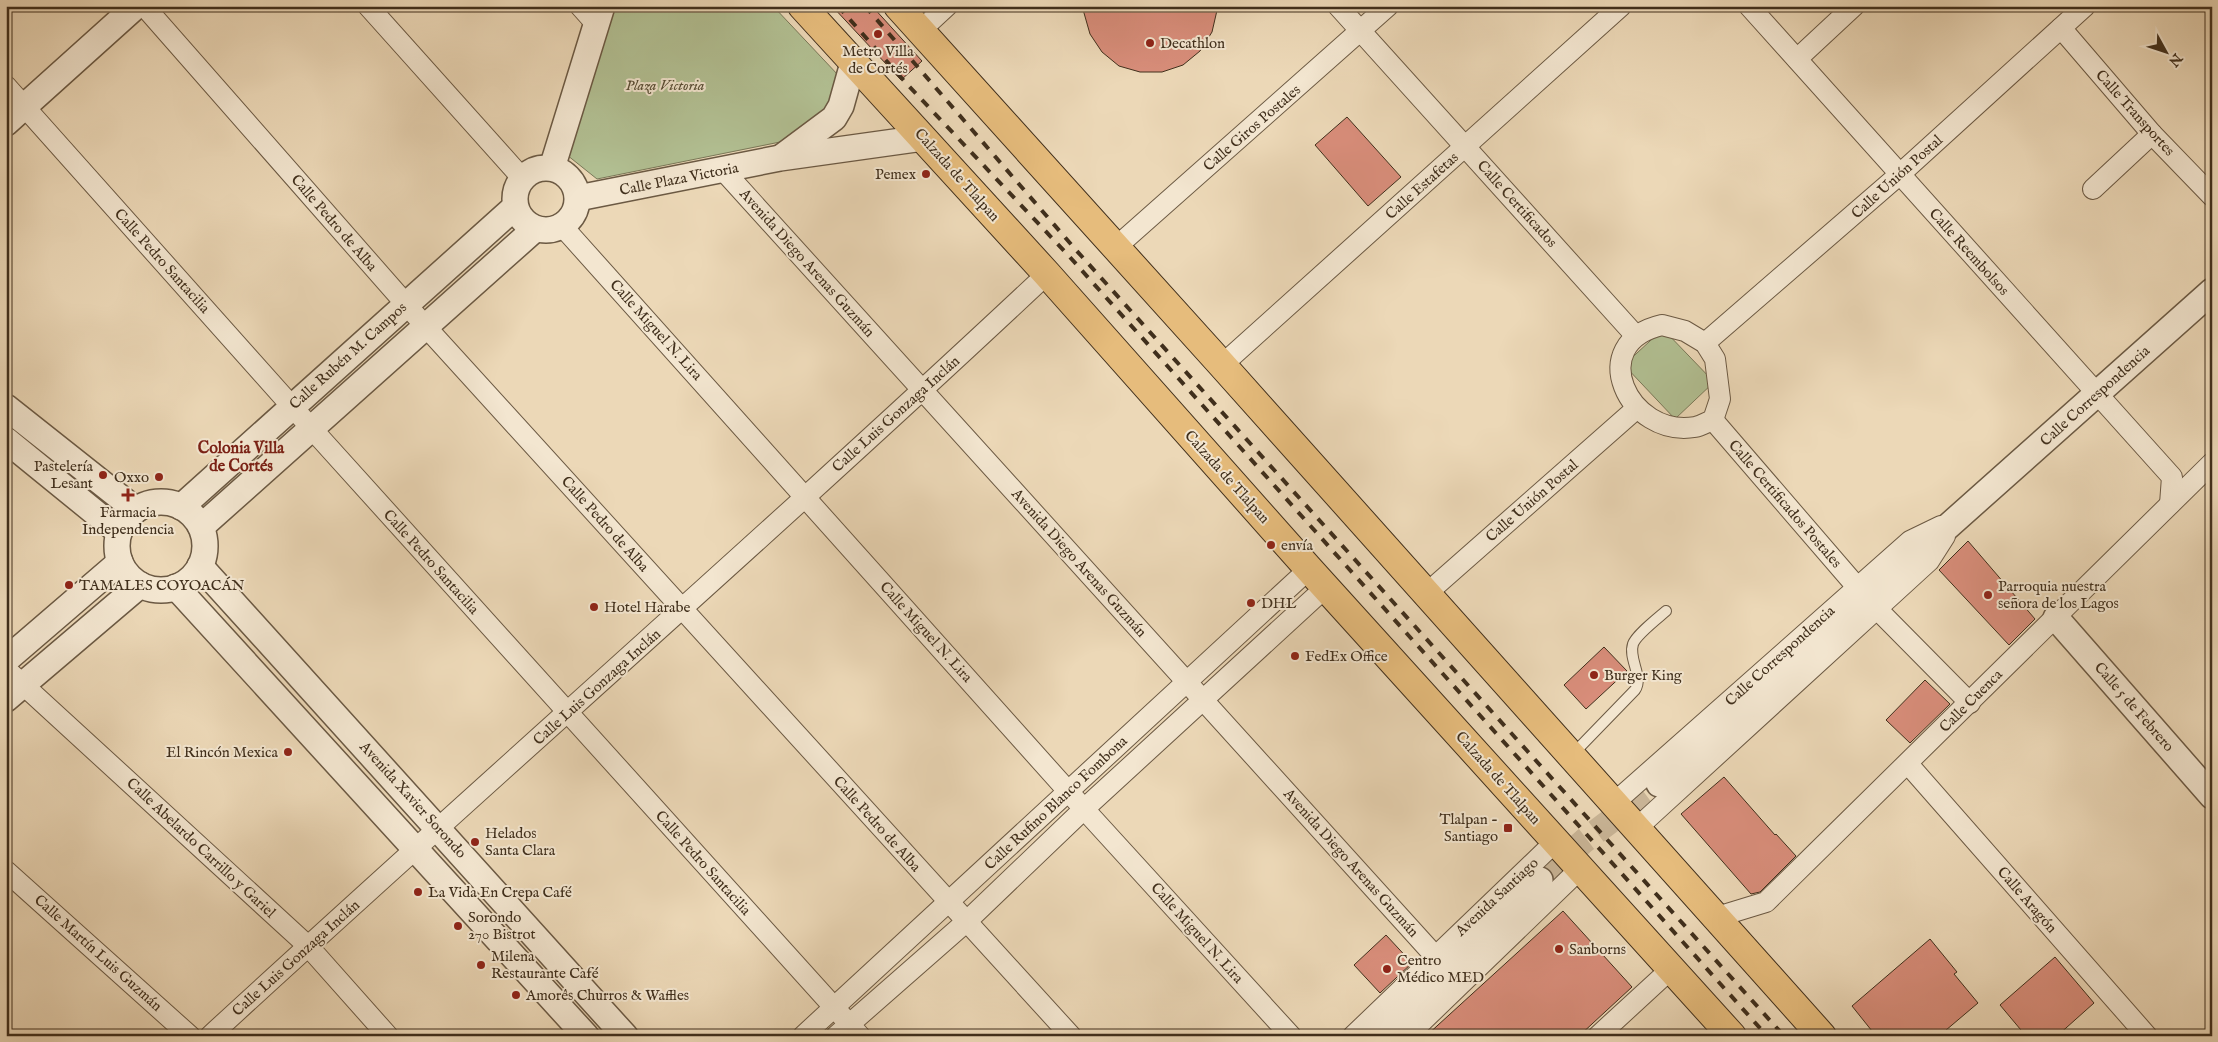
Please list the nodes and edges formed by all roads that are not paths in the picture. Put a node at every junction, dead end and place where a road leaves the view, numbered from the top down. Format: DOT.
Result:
graph roads {
  1 [pos="136,6"];
  2 [pos="144,6"];
  3 [pos="368,6"];
  4 [pos="580,6"];
  5 [pos="802,6"];
  6 [pos="898,6"];
  7 [pos="947,6"];
  8 [pos="1338,6"];
  9 [pos="1388,6"];
  10 [pos="1621,6"];
  11 [pos="1749,6"];
  12 [pos="1854,6"];
  13 [pos="2085,6"];
  14 [pos="600,16"];
  15 [pos="2061,28"];
  16 [pos="920,31"];
  17 [pos="1361,31"];
  18 [pos="1797,59"];
  19 [pos="853,63"];
  20 [pos="6,86"];
  21 [pos="24,106"];
  22 [pos="6,123"];
  23 [pos="2152,134"];
  24 [pos="923,138"];
  25 [pos="1466,147"];
  26 [pos="780,158"];
  27 [pos="552,168"];
  28 [pos="723,170"];
  29 [pos="1899,175"];
  30 [pos="522,178"];
  31 [pos="2092,189"];
  32 [pos="2212,196"];
  33 [pos="578,198"];
  34 [pos="515,207"];
  35 [pos="563,227"];
  36 [pos="535,229"];
  37 [pos="1116,248"];
  38 [pos="1047,274"];
  39 [pos="2212,291"];
  40 [pos="406,305"];
  41 [pos="426,327"];
  42 [pos="1635,336"];
  43 [pos="1705,343"];
  44 [pos="1222,365"];
  45 [pos="923,390"];
  46 [pos="2098,394"];
  47 [pos="6,407"];
  48 [pos="291,407"];
  49 [pos="1637,408"];
  50 [pos="1713,420"];
  51 [pos="312,429"];
  52 [pos="6,440"];
  53 [pos="2212,463"];
  54 [pos="805,496"];
  55 [pos="2170,504"];
  56 [pos="182,507"];
  57 [pos="136,510"];
  58 [pos="1955,520"];
  59 [pos="201,527"];
  60 [pos="119,532"];
  61 [pos="120,562"];
  62 [pos="200,566"];
  63 [pos="1318,578"];
  64 [pos="140,585"];
  65 [pos="176,587"];
  66 [pos="1857,588"];
  67 [pos="1426,594"];
  68 [pos="1877,609"];
  69 [pos="683,610"];
  70 [pos="1666,611"];
  71 [pos="2056,618"];
  72 [pos="6,660"];
  73 [pos="1186,682"];
  74 [pos="12,683"];
  75 [pos="1203,701"];
  76 [pos="1970,702"];
  77 [pos="567,713"];
  78 [pos="1572,756"];
  79 [pos="1908,764"];
  80 [pos="1659,784"];
  81 [pos="1070,792"];
  82 [pos="2212,796"];
  83 [pos="1614,803"];
  84 [pos="1084,809"];
  85 [pos="438,828"];
  86 [pos="1637,828"];
  87 [pos="1555,842"];
  88 [pos="415,848"];
  89 [pos="1581,868"];
  90 [pos="6,871"];
  91 [pos="1540,880"];
  92 [pos="948,902"];
  93 [pos="1717,917"];
  94 [pos="966,922"];
  95 [pos="308,946"];
  96 [pos="1435,956"];
  97 [pos="1672,968"];
  98 [pos="834,1007"];
  99 [pos="605,1014"];
  100 [pos="849,1032"];
  101 [pos="583,1035"];
  102 [pos="190,1036"];
  103 [pos="210,1036"];
  104 [pos="388,1036"];
  105 [pos="625,1036"];
  106 [pos="803,1036"];
  107 [pos="1071,1036"];
  108 [pos="1292,1036"];
  109 [pos="1353,1036"];
  110 [pos="1378,1036"];
  111 [pos="1408,1036"];
  112 [pos="1598,1036"];
  113 [pos="1732,1036"];
  114 [pos="1822,1036"];
  115 [pos="2146,1036"];
  1 -- 21 [label="street"];
  2 -- 40 [label="street, Calle Pedro de Alba"];
  3 -- 30 [label="street"];
  4 -- 14 [label="street"];
  5 -- 19 [label="highway, Calzada de Tlalpan"];
  6 -- 16 [label="highway"];
  7 -- 16 [label="street"];
  8 -- 17 [label="street, Calle Certificados"];
  9 -- 17 [label="street, Calle Giros Postales"];
  10 -- 25 [label="street, Calle Estafetas"];
  11 -- 18 [label="street, Calle Reembolsos"];
  12 -- 18 [label="street"];
  13 -- 15 [label="street, Calle Unión Postal"];
  14 -- 27 [label="street"];
  15 -- 23 [label="street, Calle Transportes"];
  15 -- 29 [label="street, Calle Unión Postal"];
  16 -- 37 [label="highway"];
  17 -- 25 [label="street, Calle Certificados"];
  17 -- 37 [label="street, Calle Giros Postales"];
  18 -- 29 [label="street, Calle Reembolsos"];
  19 -- 24 [label="highway, Calzada de Tlalpan"];
  19 -- 26 [label="street, Calle Plaza Victoria"];
  20 -- 21 [label="street, Calle Pedro Santacilia"];
  21 -- 22 [label="street"];
  21 -- 48 [label="street, Calle Pedro Santacilia"];
  23 -- 31 [label="street"];
  23 -- 32 [label="street, Calle Transportes"];
  24 -- 26 [label="street, Calle Plaza Victoria"];
  24 -- 38 [label="highway, Calzada de Tlalpan"];
  25 -- 42 [label="street, Calle Certificados"];
  25 -- 44 [label="street, Calle Estafetas"];
  26 -- 28 [label="street, Calle Plaza Victoria"];
  27 -- 30 [label="street"];
  27 -- 33 [label="street"];
  28 -- 33 [label="street, Calle Plaza Victoria"];
  28 -- 45 [label="street, Avenida Diego Arenas Guzmán"];
  29 -- 43 [label="street, Calle Unión Postal"];
  29 -- 46 [label="street, Calle Reembolsos"];
  30 -- 34 [label="street"];
  33 -- 35 [label="street"];
  34 -- 36 [label="street"];
  34 -- 40 [label="street, Calle Rubén M. Campos"];
  35 -- 36 [label="street"];
  35 -- 54 [label="street, Calle Miguel N. Lira"];
  36 -- 41 [label="street, Calle Rubén M. Campos"];
  37 -- 44 [label="highway"];
  38 -- 45 [label="street, Calle Luis Gonzaga Inclán"];
  38 -- 63 [label="highway, Calzada de Tlalpan"];
  39 -- 46 [label="street, Calle Correspondencia"];
  40 -- 41 [label="street, Calle Pedro de Alba"];
  40 -- 48 [label="street, Calle Rubén M. Campos"];
  41 -- 51 [label="street, Calle Rubén M. Campos"];
  41 -- 69 [label="street, Calle Pedro de Alba"];
  42 -- 43 [label="street"];
  42 -- 49 [label="street"];
  43 -- 50 [label="street"];
  44 -- 67 [label="highway"];
  45 -- 54 [label="street, Calle Luis Gonzaga Inclán"];
  45 -- 73 [label="street, Avenida Diego Arenas Guzmán"];
  46 -- 55 [label="street, Calle Reembolsos"];
  46 -- 58 [label="street, Calle Correspondencia"];
  47 -- 57 [label="street"];
  48 -- 51 [label="street, Calle Pedro Santacilia"];
  48 -- 56 [label="street, Calle Rubén M. Campos"];
  49 -- 50 [label="street"];
  49 -- 67 [label="street, Calle Unión Postal"];
  50 -- 66 [label="street, Calle Certificados Postales"];
  51 -- 59 [label="street, Calle Rubén M. Campos"];
  51 -- 77 [label="street, Calle Pedro Santacilia"];
  52 -- 60 [label="street"];
  53 -- 55 [label="street, Calle Cuenca"];
  54 -- 69 [label="street, Calle Luis Gonzaga Inclán"];
  54 -- 81 [label="street, Calle Miguel N. Lira"];
  55 -- 71 [label="street, Calle Cuenca"];
  56 -- 57 [label="street"];
  56 -- 59 [label="street"];
  57 -- 60 [label="street"];
  58 -- 66 [label="street, Calle Correspondencia"];
  58 -- 68 [label="street, Calle Correspondencia"];
  58 -- 80 [label="street, Calle Correspondencia"];
  59 -- 62 [label="street"];
  60 -- 61 [label="street"];
  61 -- 64 [label="street"];
  61 -- 72 [label="street"];
  62 -- 65 [label="street"];
  62 -- 85 [label="street, Avenida Xavier Sorondo"];
  63 -- 73 [label="street, Calle Rufino Blanco Fombona"];
  63 -- 75 [label="street, Calle Rufino Blanco Fombona"];
  63 -- 87 [label="highway, Calzada de Tlalpan"];
  64 -- 65 [label="street"];
  64 -- 74 [label="street"];
  65 -- 88 [label="street, Avenida Xavier Sorondo"];
  66 -- 83 [label="street, Calle Correspondencia"];
  67 -- 78 [label="highway"];
  68 -- 76 [label="street"];
  68 -- 86 [label="street, Calle Correspondencia"];
  69 -- 77 [label="street, Calle Luis Gonzaga Inclán"];
  69 -- 92 [label="street, Calle Pedro de Alba"];
  70 -- 78 [label="lane"];
  71 -- 76 [label="street, Calle Cuenca"];
  71 -- 82 [label="street, Calle 5 de Febrero"];
  73 -- 75 [label="street, Avenida Diego Arenas Guzmán"];
  73 -- 81 [label="street, Calle Rufino Blanco Fombona"];
  74 -- 95 [label="street, Calle Abelardo Carrillo y Gariel"];
  75 -- 84 [label="street, Calle Rufino Blanco Fombona"];
  75 -- 96 [label="street, Avenida Diego Arenas Guzmán"];
  76 -- 79 [label="street, Calle Cuenca"];
  77 -- 85 [label="street, Calle Luis Gonzaga Inclán"];
  77 -- 98 [label="street, Calle Pedro Santacilia"];
  78 -- 83 [label="highway"];
  79 -- 93 [label="street, Calle Cuenca"];
  79 -- 115 [label="street, Calle Aragón"];
  81 -- 84 [label="street, Calle Miguel N. Lira"];
  81 -- 92 [label="street, Calle Rufino Blanco Fombona"];
  83 -- 86 [label="highway"];
  84 -- 94 [label="street, Calle Rufino Blanco Fombona"];
  84 -- 108 [label="street, Calle Miguel N. Lira"];
  85 -- 88 [label="street, Calle Luis Gonzaga Inclán"];
  85 -- 99 [label="street, Avenida Xavier Sorondo"];
  86 -- 93 [label="highway"];
  87 -- 89 [label="highway, Calzada de Tlalpan"];
  87 -- 96 [label="street, Avenida Santiago"];
  88 -- 95 [label="street, Calle Luis Gonzaga Inclán"];
  88 -- 101 [label="street, Avenida Xavier Sorondo"];
  89 -- 97 [label="highway, Calzada de Tlalpan"];
  89 -- 111 [label="street"];
  90 -- 102 [label="street, Calle Martín Luis Guzmán"];
  91 -- 110 [label="street, Avenida Santiago"];
  92 -- 94 [label="street, Calle Pedro de Alba"];
  92 -- 98 [label="street, Calle Rufino Blanco Fombona"];
  93 -- 114 [label="highway"];
  94 -- 100 [label="street, Calle Rufino Blanco Fombona"];
  94 -- 107 [label="street, Calle Pedro de Alba"];
  95 -- 103 [label="street, Calle Luis Gonzaga Inclán"];
  95 -- 104 [label="street, Calle Abelardo Carrillo y Gariel"];
  96 -- 109 [label="street, Avenida Santiago"];
  97 -- 112 [label="street"];
  97 -- 113 [label="highway, Calzada de Tlalpan"];
  98 -- 100 [label="street, Calle Pedro Santacilia"];
  98 -- 106 [label="street, Calle Rufino Blanco Fombona"];
  99 -- 101 [label="street"];
  99 -- 105 [label="street, Avenida Xavier Sorondo"];
}
